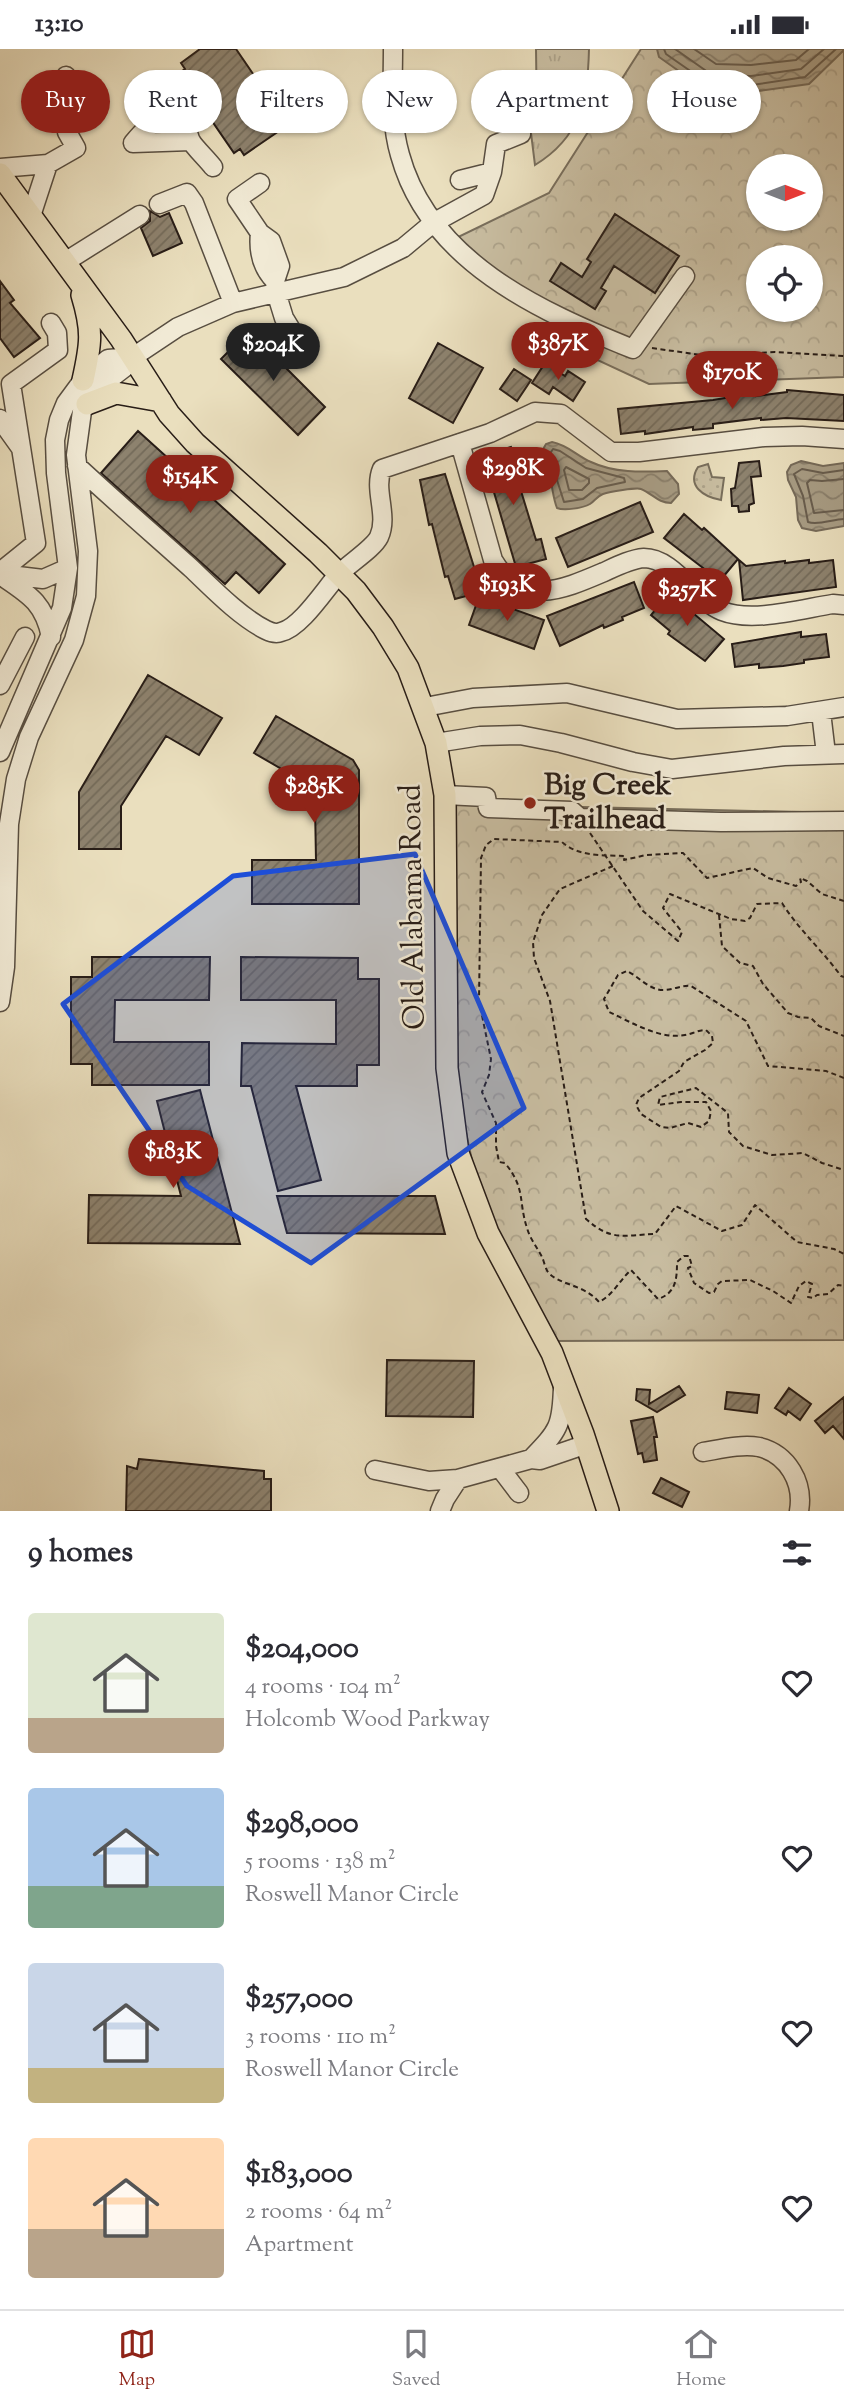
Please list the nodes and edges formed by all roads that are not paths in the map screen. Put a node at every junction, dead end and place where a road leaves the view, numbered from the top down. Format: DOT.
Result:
graph roads {
  1 [pos="393,49"];
  2 [pos="68,133"];
  3 [pos="521,134"];
  4 [pos="191,141"];
  5 [pos="48,164"];
  6 [pos="213,167"];
  7 [pos="0,168"];
  8 [pos="492,172"];
  9 [pos="0,174"];
  10 [pos="460,180"];
  11 [pos="260,183"];
  12 [pos="159,204"];
  13 [pos="139,215"];
  14 [pos="31,216"];
  15 [pos="433,223"];
  16 [pos="65,262"];
  17 [pos="685,276"];
  18 [pos="78,279"];
  19 [pos="276,286"];
  20 [pos="233,303"];
  21 [pos="51,323"];
  22 [pos="301,346"];
  23 [pos="133,356"];
  24 [pos="83,380"];
  25 [pos="161,401"];
  26 [pos="87,404"];
  27 [pos="0,419"];
  28 [pos="844,439"];
  29 [pos="460,443"];
  30 [pos="22,450"];
  31 [pos="77,466"];
  32 [pos="68,568"];
  33 [pos="0,574"];
  34 [pos="339,574"];
  35 [pos="43,579"];
  36 [pos="66,588"];
  37 [pos="86,593"];
  38 [pos="31,596"];
  39 [pos="844,605"];
  40 [pos="62,608"];
  41 [pos="82,613"];
  42 [pos="25,637"];
  43 [pos="51,639"];
  44 [pos="0,685"];
  45 [pos="425,707"];
  46 [pos="844,707"];
  47 [pos="821,712"];
  48 [pos="436,743"];
  49 [pos="0,753"];
  50 [pos="826,754"];
  51 [pos="844,754"];
  52 [pos="445,795"];
  53 [pos="844,821"];
  54 [pos="0,1002"];
  55 [pos="563,1382"];
  56 [pos="585,1439"];
  57 [pos="704,1452"];
  58 [pos="536,1453"];
  59 [pos="500,1468"];
  60 [pos="375,1470"];
  61 [pos="458,1479"];
  62 [pos="519,1493"];
  63 [pos="440,1511"];
  64 [pos="608,1511"];
  65 [pos="799,1511"];
  1 -- 15 [label="street"];
  2 -- 5 [label="street"];
  3 -- 8 [label="street"];
  4 -- 6 [label="street"];
  5 -- 7 [label="street"];
  5 -- 14 [label="street"];
  8 -- 10 [label="street"];
  8 -- 15 [label="street"];
  9 -- 14 [label="main road, Old Alabama Road"];
  11 -- 19 [label="street"];
  12 -- 20 [label="street"];
  13 -- 16 [label="street"];
  14 -- 16 [label="main road, Old Alabama Road"];
  15 -- 17 [label="street"];
  15 -- 19 [label="street"];
  16 -- 18 [label="main road, Old Alabama Road"];
  18 -- 23 [label="main road, Old Alabama Road"];
  18 -- 24 [label="main road"];
  19 -- 20 [label="street"];
  19 -- 22 [label="street"];
  20 -- 23 [label="street"];
  21 -- 30 [label="street"];
  23 -- 24 [label="street"];
  23 -- 25 [label="main road, Old Alabama Road"];
  23 -- 26 [label="street"];
  24 -- 32 [label="street"];
  25 -- 26 [label="main road"];
  25 -- 34 [label="main road, Old Alabama Road"];
  26 -- 31 [label="street"];
  27 -- 30 [label="street"];
  28 -- 29 [label="street"];
  29 -- 34 [label="street"];
  29 -- 39 [label="street"];
  30 -- 33 [label="street"];
  31 -- 34 [label="street"];
  31 -- 37 [label="street"];
  32 -- 35 [label="street"];
  32 -- 36 [label="street"];
  33 -- 35 [label="street"];
  33 -- 38 [label="street"];
  34 -- 45 [label="main road, Old Alabama Road"];
  35 -- 36 [label="street"];
  36 -- 37 [label="street"];
  36 -- 40 [label="street"];
  37 -- 41 [label="street"];
  38 -- 40 [label="street"];
  38 -- 43 [label="street"];
  40 -- 41 [label="street"];
  40 -- 43 [label="street"];
  41 -- 54 [label="street"];
  42 -- 44 [label="street"];
  43 -- 49 [label="street"];
  45 -- 47 [label="street"];
  45 -- 48 [label="main road, Old Alabama Road"];
  46 -- 47 [label="street"];
  47 -- 50 [label="street"];
  48 -- 50 [label="street"];
  48 -- 52 [label="main road, Old Alabama Road"];
  50 -- 51 [label="street"];
  52 -- 53 [label="street"];
  52 -- 55 [label="main road, Old Alabama Road"];
  55 -- 56 [label="main road, Old Alabama Road"];
  55 -- 58 [label="street"];
  56 -- 58 [label="street"];
  56 -- 64 [label="main road, Old Alabama Road"];
  57 -- 65 [label="street"];
  58 -- 59 [label="street"];
  59 -- 61 [label="street"];
  59 -- 62 [label="street"];
  60 -- 61 [label="street"];
  61 -- 63 [label="street"];
}
